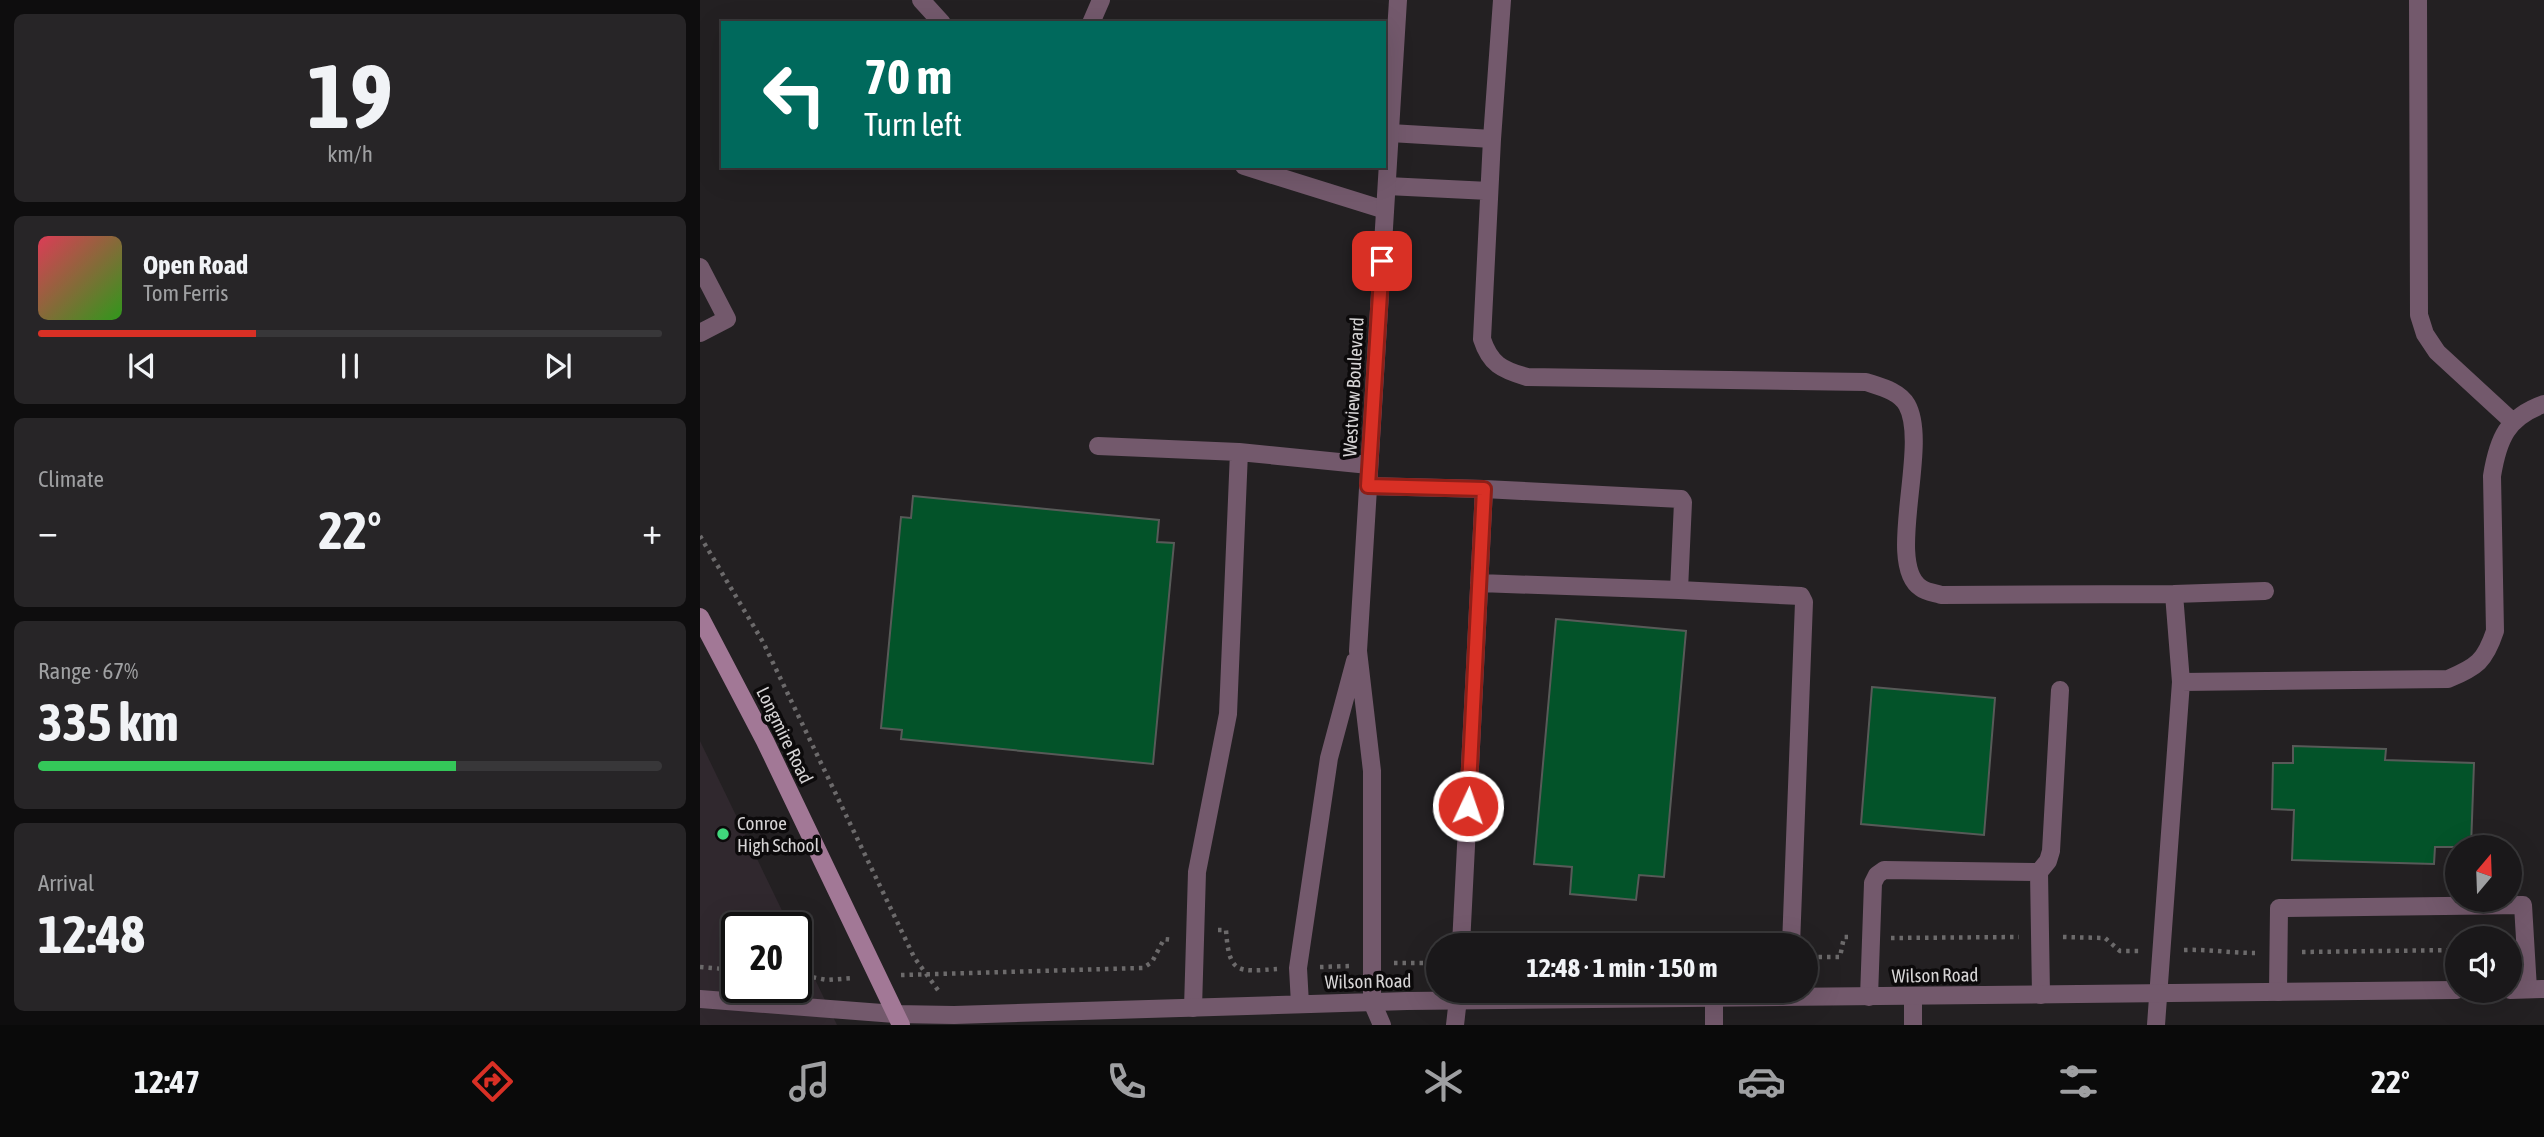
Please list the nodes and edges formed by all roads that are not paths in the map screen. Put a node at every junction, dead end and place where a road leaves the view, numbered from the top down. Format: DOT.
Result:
graph roads {
  1 [pos="920,0"];
  2 [pos="1101,0"];
  3 [pos="1398,0"];
  4 [pos="1502,0"];
  5 [pos="2418,0"];
  6 [pos="940,21"];
  7 [pos="1092,21"];
  8 [pos="1390,133"];
  9 [pos="1492,139"];
  10 [pos="1250,168"];
  11 [pos="1387,186"];
  12 [pos="1489,191"];
  13 [pos="1385,210"];
  14 [pos="700,267"];
  15 [pos="700,333"];
  16 [pos="2544,404"];
  17 [pos="2513,422"];
  18 [pos="1098,446"];
  19 [pos="1239,452"];
  20 [pos="1369,466"];
  21 [pos="1368,486"];
  22 [pos="1484,489"];
  23 [pos="1479,583"];
  24 [pos="1679,590"];
  25 [pos="2265,591"];
  26 [pos="2174,594"];
  27 [pos="700,617"];
  28 [pos="1358,651"];
  29 [pos="2181,682"];
  30 [pos="2060,690"];
  31 [pos="2039,873"];
  32 [pos="1462,933"];
  33 [pos="1791,933"];
  34 [pos="2536,989"];
  35 [pos="2445,990"];
  36 [pos="2278,992"];
  37 [pos="2157,993"];
  38 [pos="1818,995"];
  39 [pos="2041,995"];
  40 [pos="1913,996"];
  41 [pos="1869,997"];
  42 [pos="1426,998"];
  43 [pos="700,999"];
  44 [pos="1372,1002"];
  45 [pos="1458,1003"];
  46 [pos="1714,1003"];
  47 [pos="1300,1004"];
  48 [pos="1193,1007"];
  49 [pos="898,1019"];
  50 [pos="1382,1025"];
  51 [pos="1455,1025"];
  52 [pos="1714,1025"];
  53 [pos="1913,1025"];
  54 [pos="2156,1025"];
  1 -- 6 [label="street"];
  2 -- 7 [label="street"];
  3 -- 8 [label="street, Westview Boulevard"];
  4 -- 9 [label="street"];
  5 -- 17 [label="street"];
  8 -- 9 [label="street"];
  8 -- 11 [label="street, Westview Boulevard"];
  9 -- 12 [label="street"];
  10 -- 13 [label="street"];
  11 -- 12 [label="street"];
  11 -- 13 [label="street, Westview Boulevard"];
  12 -- 26 [label="street"];
  13 -- 20 [label="street, Westview Boulevard"];
  14 -- 15 [label="street"];
  16 -- 17 [label="street"];
  17 -- 29 [label="street"];
  18 -- 19 [label="street"];
  19 -- 20 [label="street"];
  19 -- 48 [label="street"];
  20 -- 21 [label="street, Westview Boulevard"];
  21 -- 22 [label="street"];
  21 -- 28 [label="street, Westview Boulevard"];
  22 -- 23 [label="street"];
  22 -- 24 [label="street"];
  23 -- 24 [label="street"];
  23 -- 32 [label="street"];
  24 -- 33 [label="street"];
  25 -- 26 [label="street"];
  26 -- 29 [label="street"];
  27 -- 49 [label="main road, Longmire Road"];
  28 -- 44 [label="street, Westview Boulevard"];
  28 -- 47 [label="street, Westview Boulevard"];
  29 -- 37 [label="street"];
  30 -- 31 [label="street"];
  31 -- 39 [label="street"];
  31 -- 41 [label="street"];
  34 -- 36 [label="street"];
  35 -- 36 [label="street, Wilson Road"];
  36 -- 37 [label="street, Wilson Road"];
  37 -- 39 [label="street, Wilson Road"];
  37 -- 54 [label="street"];
  38 -- 41 [label="street, Wilson Road"];
  39 -- 40 [label="street, Wilson Road"];
  40 -- 41 [label="street, Wilson Road"];
  40 -- 53 [label="street"];
  42 -- 44 [label="street, Wilson Road"];
  43 -- 49 [label="street, Wilson Road"];
  44 -- 47 [label="street, Wilson Road"];
  44 -- 50 [label="street"];
  45 -- 51 [label="street"];
  46 -- 52 [label="street"];
  47 -- 48 [label="street, Wilson Road"];
  48 -- 49 [label="street, Wilson Road"];
}
